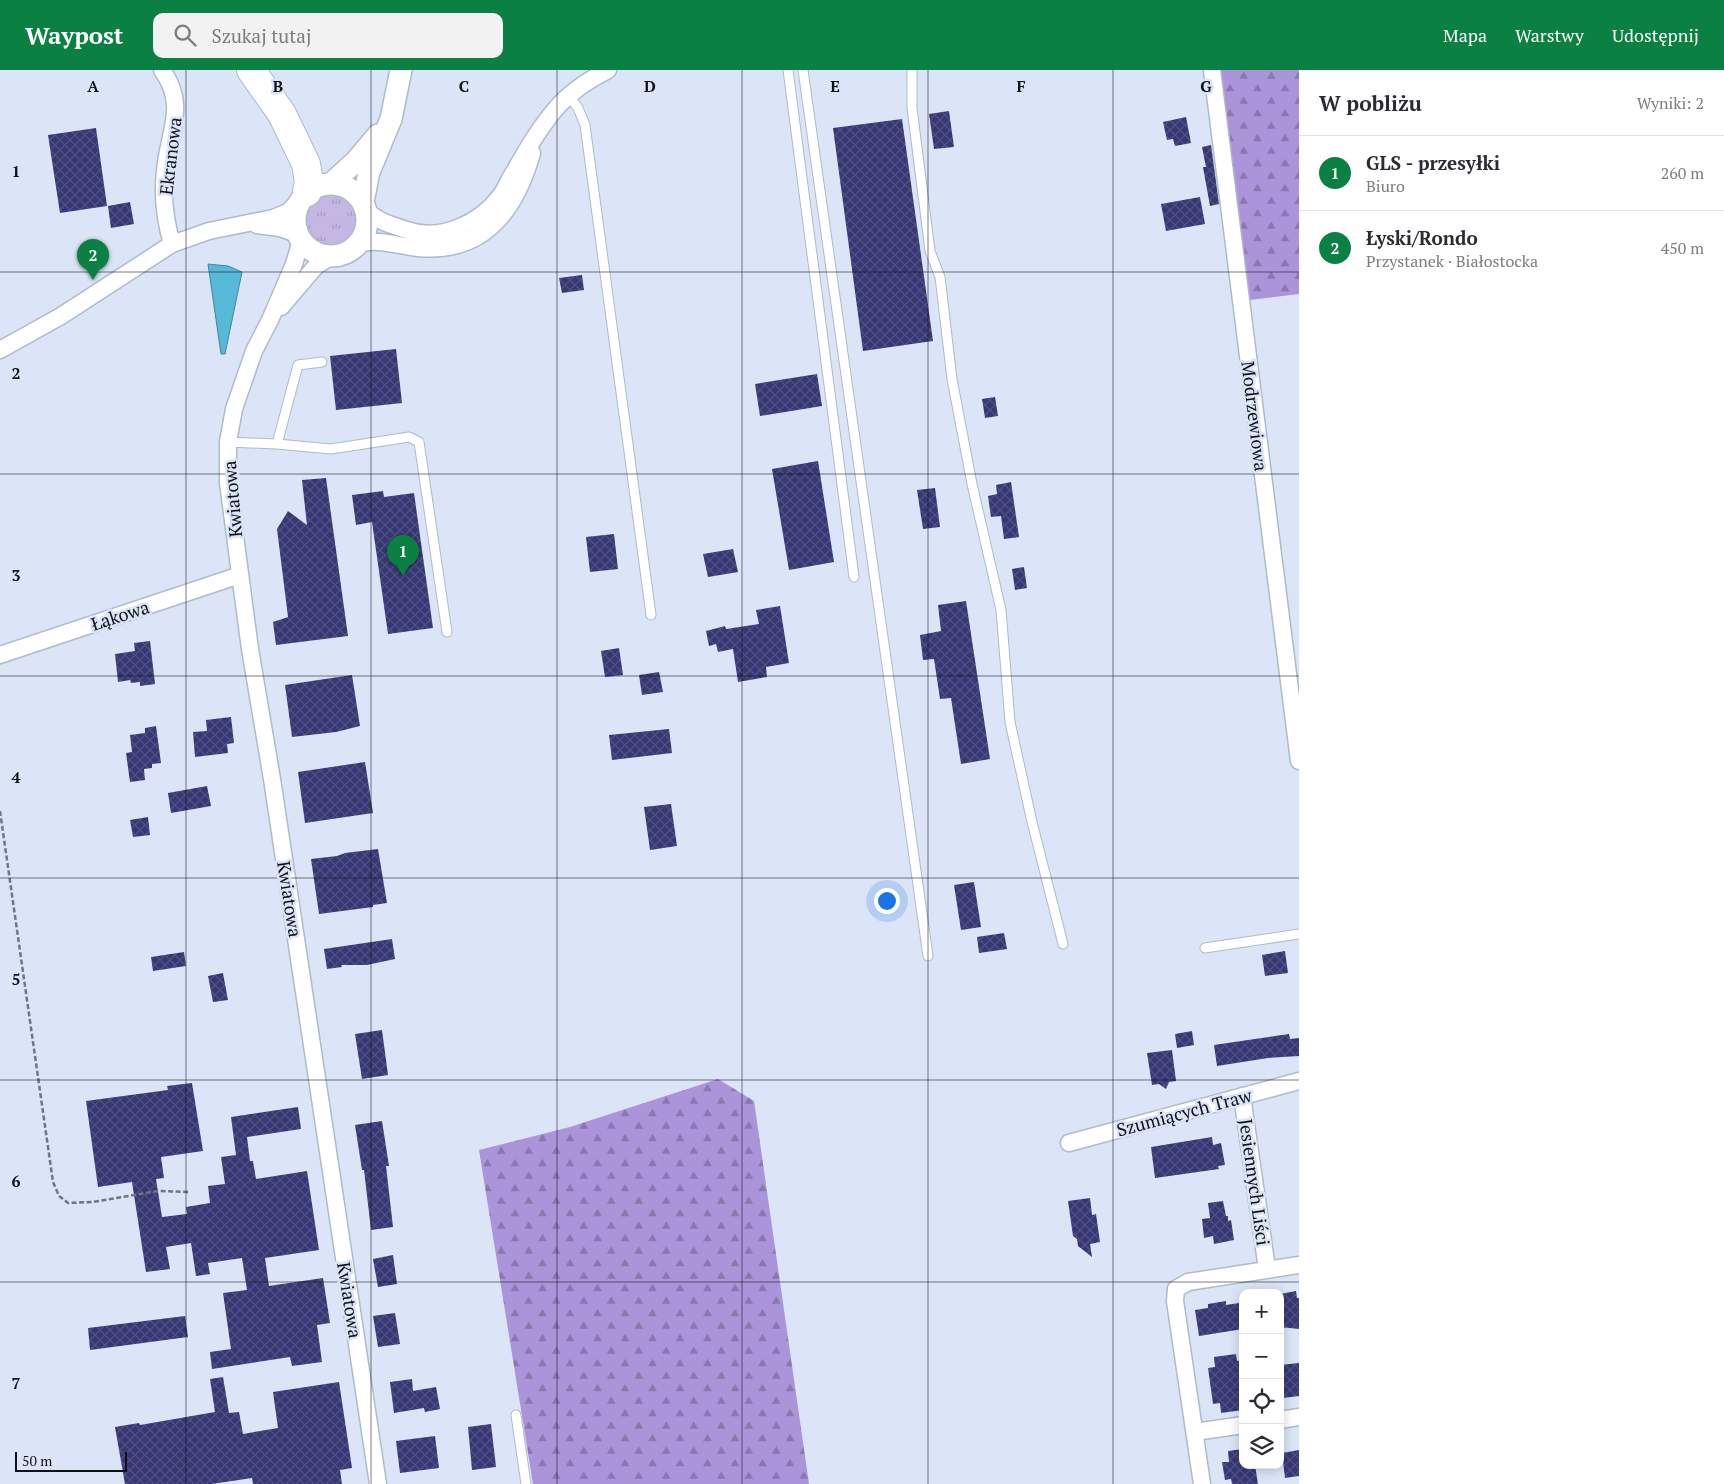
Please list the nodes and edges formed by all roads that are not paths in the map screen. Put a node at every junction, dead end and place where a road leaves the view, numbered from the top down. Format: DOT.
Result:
graph roads {
  1 [pos="162,70"];
  2 [pos="251,70"];
  3 [pos="401,70"];
  4 [pos="608,70"];
  5 [pos="788,70"];
  6 [pos="803,70"];
  7 [pos="912,70"];
  8 [pos="1212,70"];
  9 [pos="568,96"];
  10 [pos="391,119"];
  11 [pos="536,136"];
  12 [pos="332,183"];
  13 [pos="303,196"];
  14 [pos="364,206"];
  15 [pos="245,224"];
  16 [pos="298,237"];
  17 [pos="172,244"];
  18 [pos="350,249"];
  19 [pos="270,320"];
  20 [pos="0,350"];
  21 [pos="322,362"];
  22 [pos="228,442"];
  23 [pos="276,444"];
  24 [pos="240,576"];
  25 [pos="854,577"];
  26 [pos="651,615"];
  27 [pos="448,632"];
  28 [pos="0,655"];
  29 [pos="1299,761"];
  30 [pos="1299,934"];
  31 [pos="1063,944"];
  32 [pos="1205,948"];
  33 [pos="928,956"];
  34 [pos="1299,1081"];
  35 [pos="1242,1096"];
  36 [pos="1069,1143"];
  37 [pos="1299,1265"];
  38 [pos="1267,1269"];
  39 [pos="516,1415"];
  40 [pos="1299,1417"];
  41 [pos="1284,1419"];
  42 [pos="1239,1426"];
  43 [pos="1195,1432"];
  44 [pos="378,1484"];
  45 [pos="526,1484"];
  46 [pos="1202,1484"];
  1 -- 17 [label="street, Ekranowa"];
  2 -- 13 [label="highway"];
  3 -- 10 [label="street"];
  4 -- 9 [label="street"];
  5 -- 25 [label="lane"];
  6 -- 33 [label="lane"];
  7 -- 31 [label="lane"];
  8 -- 29 [label="street, Modrzewiowa"];
  9 -- 11 [label="street"];
  9 -- 26 [label="lane"];
  10 -- 12 [label="street"];
  10 -- 14 [label="street"];
  11 -- 14 [label="street"];
  11 -- 18 [label="street, Kwiatowa"];
  12 -- 13 [label="street"];
  12 -- 14 [label="street"];
  13 -- 15 [label="street"];
  13 -- 16 [label="street"];
  14 -- 18 [label="street"];
  15 -- 16 [label="street"];
  15 -- 17 [label="street"];
  16 -- 18 [label="street"];
  16 -- 19 [label="street, Kwiatowa"];
  17 -- 20 [label="street"];
  18 -- 19 [label="street, Kwiatowa"];
  19 -- 22 [label="street, Kwiatowa"];
  21 -- 23 [label="lane"];
  22 -- 23 [label="lane"];
  22 -- 24 [label="street, Kwiatowa"];
  23 -- 27 [label="lane"];
  24 -- 28 [label="street, Łąkowa"];
  24 -- 44 [label="street, Kwiatowa"];
  30 -- 32 [label="lane"];
  34 -- 35 [label="street, Szumiących Traw"];
  35 -- 36 [label="street, Szumiących Traw"];
  35 -- 38 [label="street, Jesiennych Liści"];
  37 -- 38 [label="street, Jesiennych Liści"];
  38 -- 43 [label="street, Jesiennych Liści"];
  39 -- 45 [label="lane"];
  40 -- 41 [label="street"];
  42 -- 43 [label="street"];
  43 -- 46 [label="street, Jesiennych Liści"];
}
